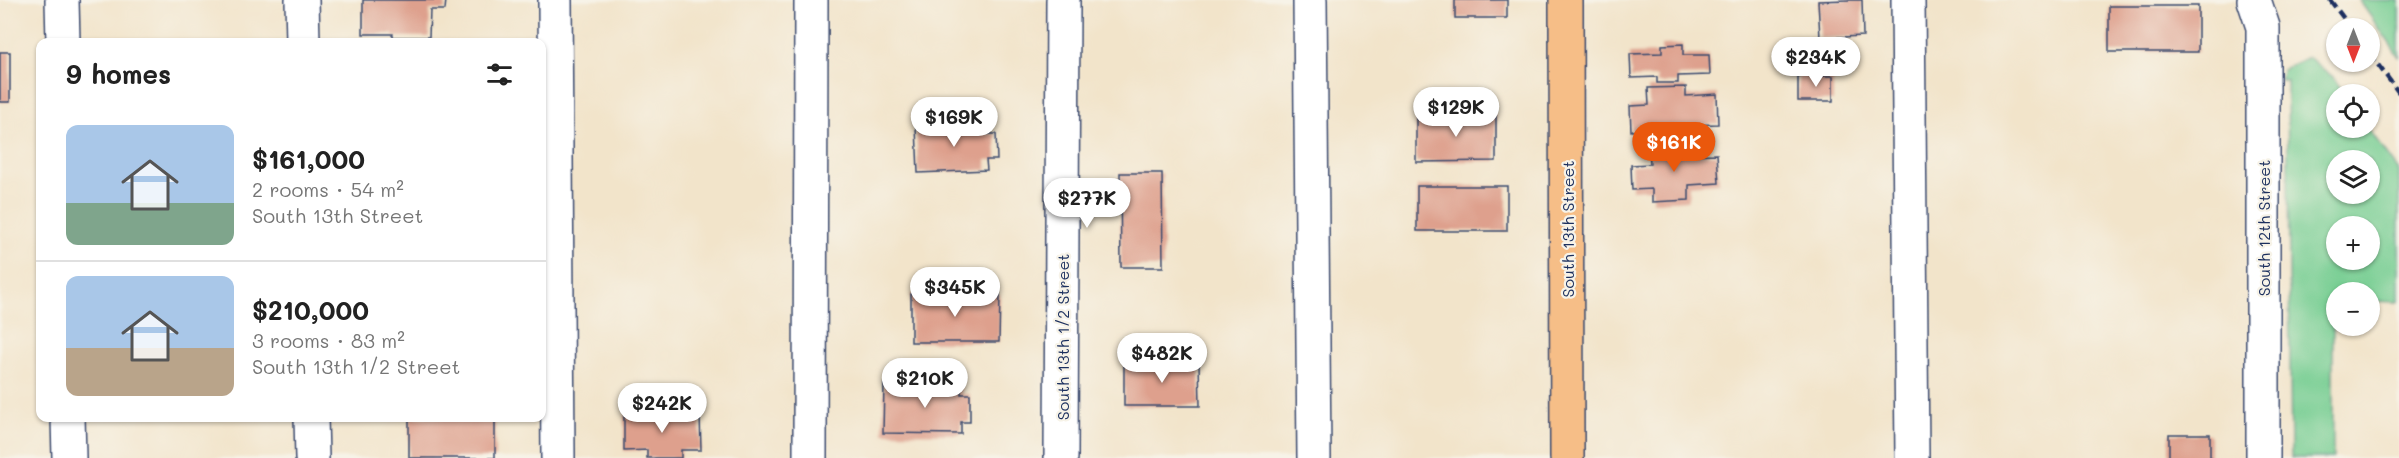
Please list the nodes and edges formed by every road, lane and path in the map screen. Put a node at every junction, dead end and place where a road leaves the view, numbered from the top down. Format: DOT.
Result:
graph roads {
  1 [pos="62,0"];
  2 [pos="302,0"];
  3 [pos="555,0"];
  4 [pos="811,0"];
  5 [pos="1063,0"];
  6 [pos="1310,0"];
  7 [pos="1566,0"];
  8 [pos="1908,0"];
  9 [pos="2254,0"];
  10 [pos="63,38"];
  11 [pos="303,38"];
  12 [pos="68,422"];
  13 [pos="311,422"];
  14 [pos="69,458"];
  15 [pos="312,458"];
  16 [pos="558,458"];
  17 [pos="810,458"];
  18 [pos="1061,458"];
  19 [pos="1314,458"];
  20 [pos="1567,458"];
  21 [pos="1912,458"];
  22 [pos="2263,458"];
  1 -- 10 [label="street"];
  2 -- 11 [label="street"];
  3 -- 16 [label="street"];
  4 -- 17 [label="street"];
  5 -- 18 [label="street, South 13th 1/2 Street"];
  6 -- 19 [label="street"];
  7 -- 20 [label="main road, South 13th Street"];
  8 -- 21 [label="street"];
  9 -- 22 [label="street, South 12th Street"];
  12 -- 14 [label="street"];
  13 -- 15 [label="street"];
}
